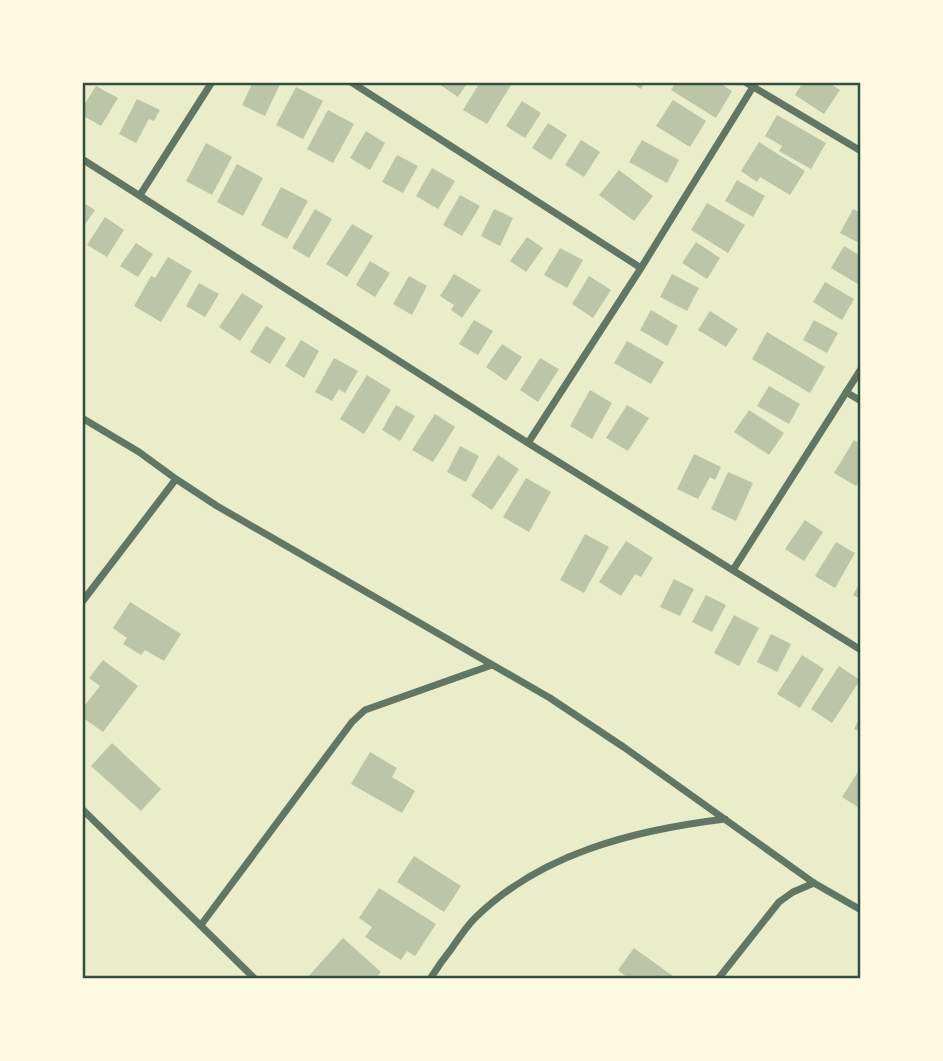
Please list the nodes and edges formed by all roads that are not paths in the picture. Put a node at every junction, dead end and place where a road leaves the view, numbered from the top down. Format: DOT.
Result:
graph roads {
  1 [pos="212,82"];
  2 [pos="351,82"];
  3 [pos="745,82"];
  4 [pos="755,85"];
  5 [pos="861,151"];
  6 [pos="82,159"];
  7 [pos="140,195"];
  8 [pos="641,268"];
  9 [pos="861,369"];
  10 [pos="846,392"];
  11 [pos="861,401"];
  12 [pos="82,418"];
  13 [pos="528,443"];
  14 [pos="176,479"];
  15 [pos="733,570"];
  16 [pos="82,602"];
  17 [pos="861,650"];
  18 [pos="492,665"];
  19 [pos="82,809"];
  20 [pos="725,819"];
  21 [pos="814,883"];
  22 [pos="861,910"];
  23 [pos="201,925"];
  24 [pos="255,979"];
  25 [pos="430,979"];
  26 [pos="718,979"];
  1 -- 7 [label="street"];
  2 -- 8 [label="street"];
  3 -- 4 [label="street"];
  4 -- 5 [label="street"];
  4 -- 8 [label="street"];
  6 -- 7 [label="street"];
  7 -- 13 [label="street"];
  8 -- 13 [label="street"];
  9 -- 10 [label="street"];
  10 -- 11 [label="street"];
  10 -- 15 [label="street"];
  12 -- 14 [label="street"];
  13 -- 15 [label="street"];
  14 -- 16 [label="street"];
  14 -- 18 [label="street"];
  15 -- 17 [label="street"];
  18 -- 20 [label="street"];
  18 -- 23 [label="street"];
  19 -- 23 [label="street"];
  20 -- 21 [label="street"];
  20 -- 25 [label="street"];
  21 -- 22 [label="street"];
  21 -- 26 [label="street"];
  23 -- 24 [label="street"];
}
